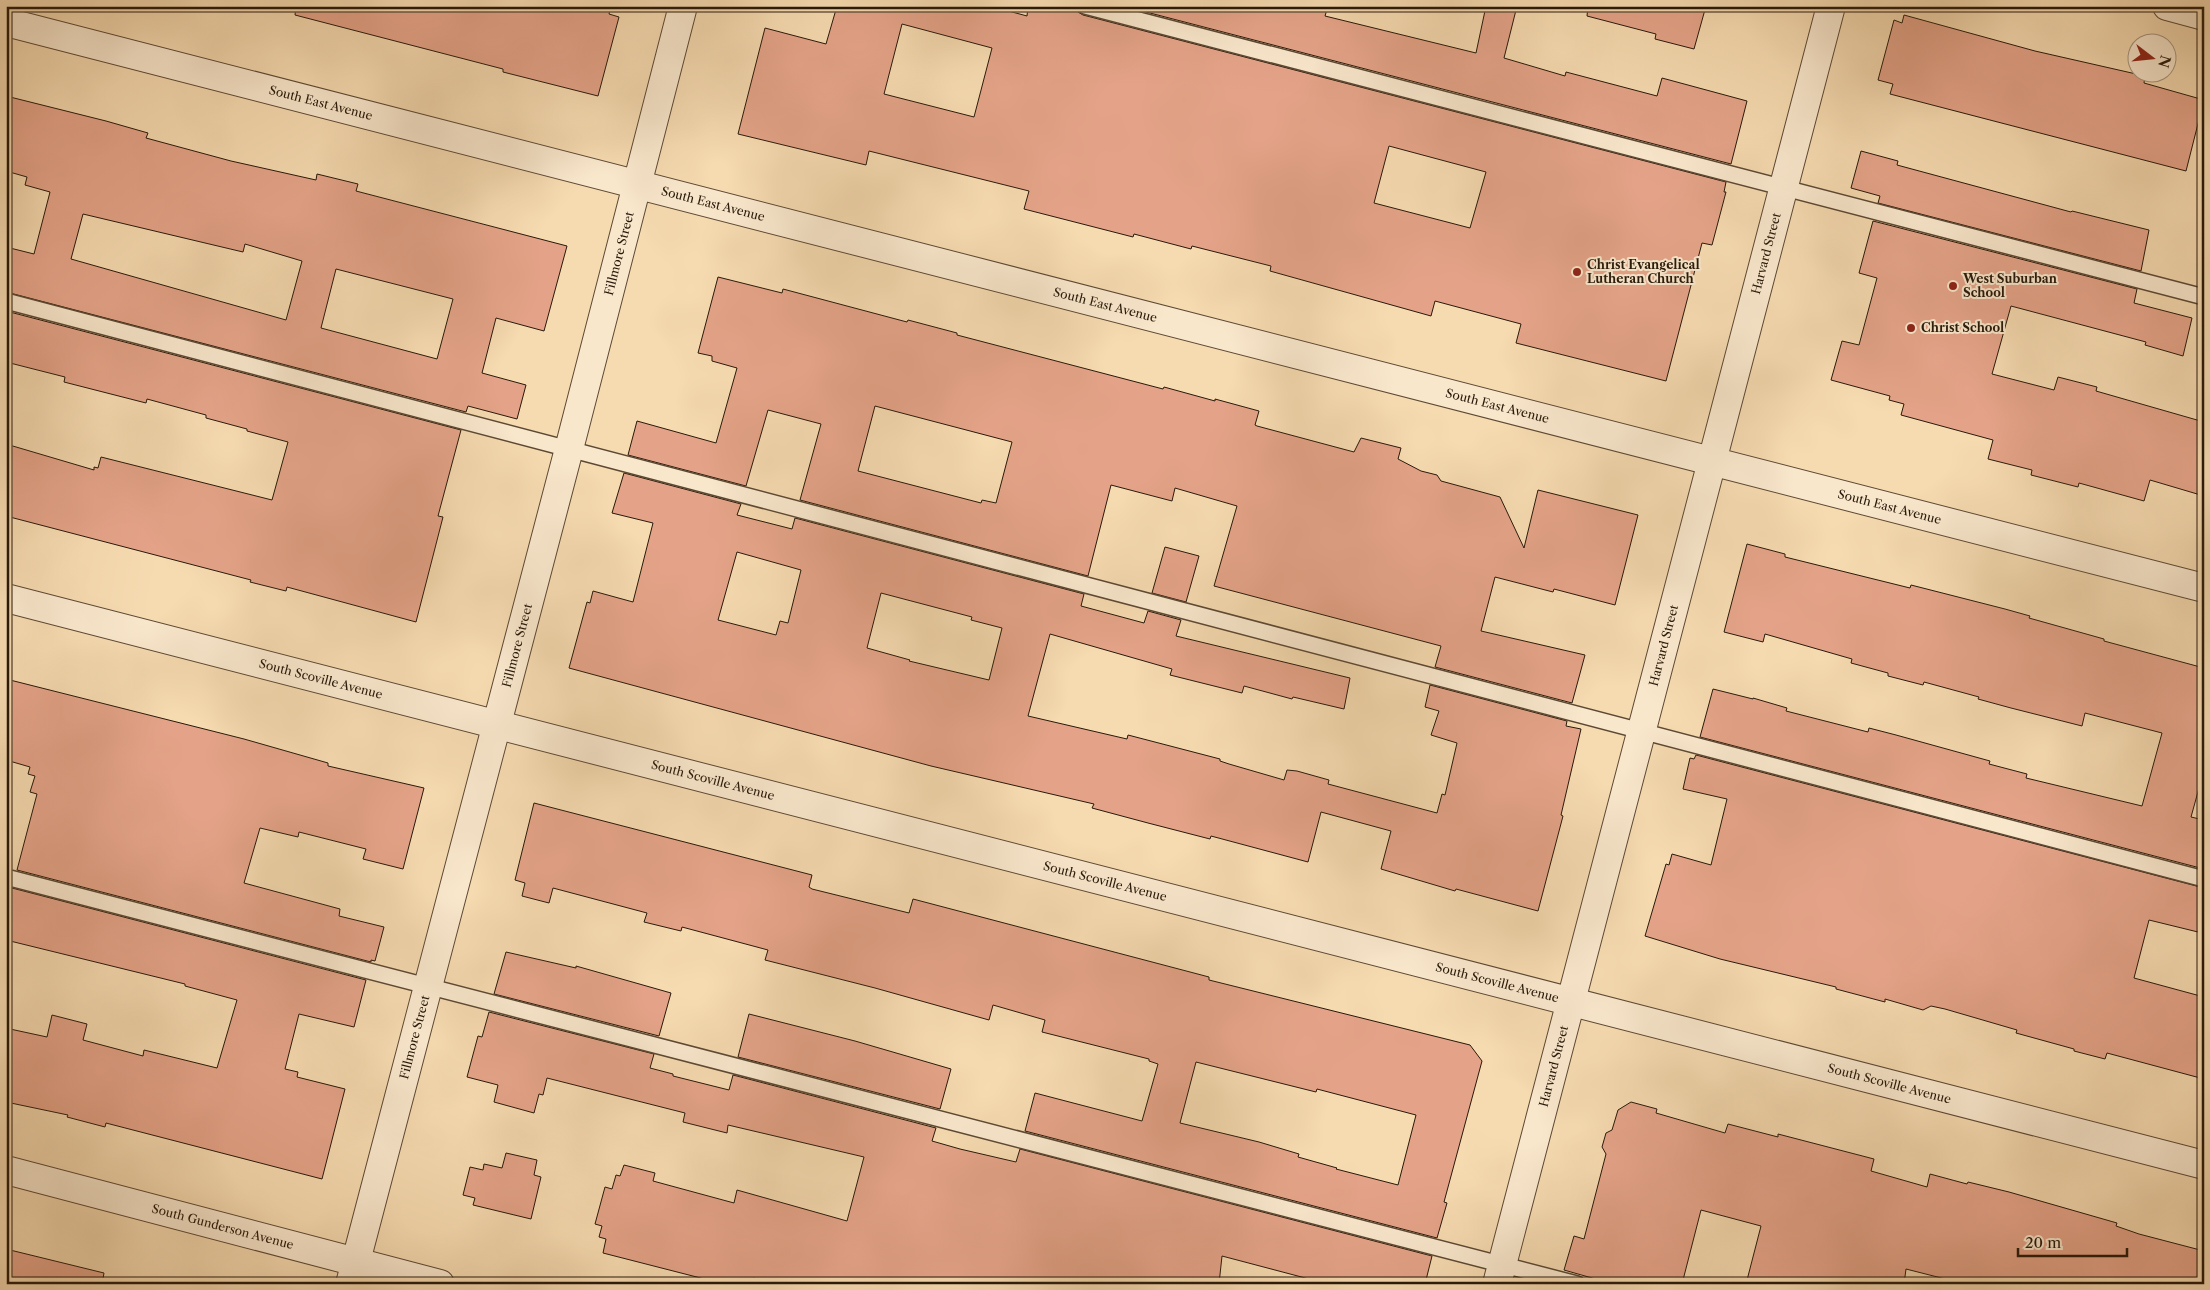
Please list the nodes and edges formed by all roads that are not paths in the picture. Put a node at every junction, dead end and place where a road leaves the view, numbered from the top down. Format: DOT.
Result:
graph roads {
  1 [pos="683,6"];
  2 [pos="1085,6"];
  3 [pos="1831,6"];
  4 [pos="2167,6"];
  5 [pos="2204,16"];
  6 [pos="6,22"];
  7 [pos="637,184"];
  8 [pos="1784,188"];
  9 [pos="2204,297"];
  10 [pos="6,301"];
  11 [pos="569,449"];
  12 [pos="1713,460"];
  13 [pos="2204,588"];
  14 [pos="6,598"];
  15 [pos="497,724"];
  16 [pos="1641,731"];
  17 [pos="6,878"];
  18 [pos="2204,878"];
  19 [pos="429,987"];
  20 [pos="1570,1000"];
  21 [pos="2204,1165"];
  22 [pos="6,1170"];
  23 [pos="353,1273"];
  24 [pos="1500,1274"];
  25 [pos="440,1284"];
  26 [pos="1577,1284"];
  1 -- 7 [label="street, Fillmore Street"];
  2 -- 8 [label="lane"];
  3 -- 8 [label="street, Harvard Street"];
  4 -- 5 [label="street"];
  6 -- 7 [label="street, South East Avenue"];
  7 -- 11 [label="street, Fillmore Street"];
  7 -- 12 [label="street, South East Avenue"];
  8 -- 9 [label="lane"];
  8 -- 12 [label="street, Harvard Street"];
  10 -- 11 [label="lane"];
  11 -- 15 [label="street, Fillmore Street"];
  11 -- 16 [label="lane"];
  12 -- 13 [label="street, South East Avenue"];
  12 -- 16 [label="street, Harvard Street"];
  14 -- 15 [label="street, South Scoville Avenue"];
  15 -- 19 [label="street, Fillmore Street"];
  15 -- 20 [label="street, South Scoville Avenue"];
  16 -- 18 [label="lane"];
  16 -- 20 [label="street, Harvard Street"];
  17 -- 19 [label="lane"];
  19 -- 23 [label="street, Fillmore Street"];
  19 -- 24 [label="lane"];
  20 -- 21 [label="street, South Scoville Avenue"];
  20 -- 24 [label="street, Harvard Street"];
  22 -- 23 [label="street, South Gunderson Avenue"];
  23 -- 25 [label="street, South Gunderson Avenue"];
  24 -- 26 [label="lane"];
}
